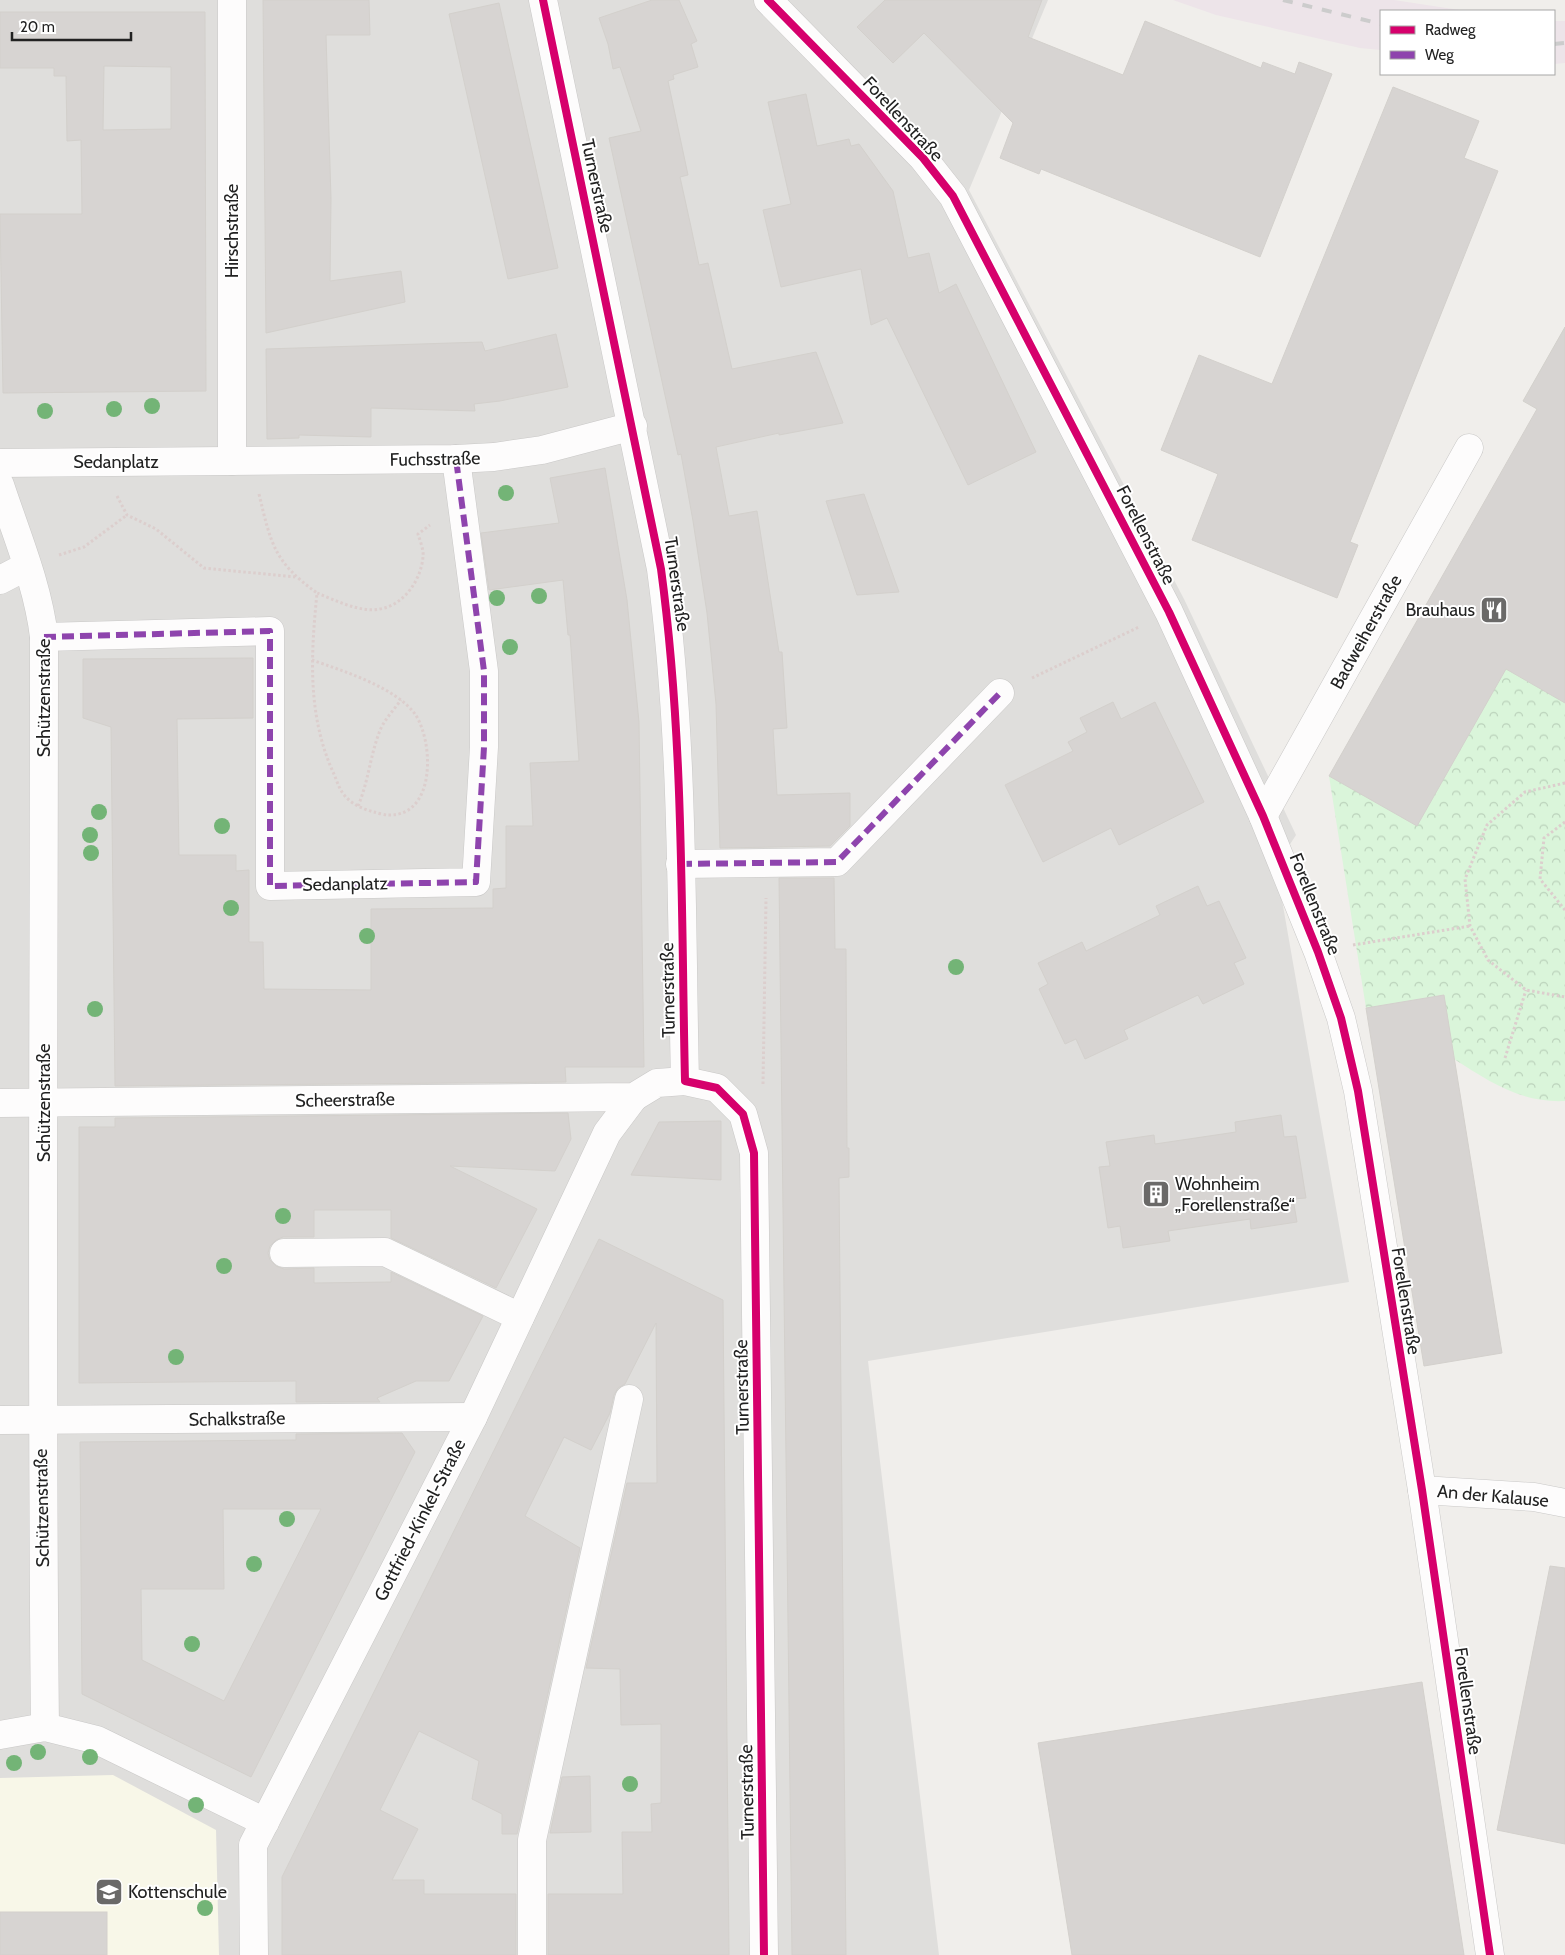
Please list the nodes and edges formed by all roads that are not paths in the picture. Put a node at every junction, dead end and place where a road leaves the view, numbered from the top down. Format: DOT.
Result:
graph roads {
  1 [pos="232,0"];
  2 [pos="543,0"];
  3 [pos="768,0"];
  4 [pos="634,426"];
  5 [pos="1469,448"];
  6 [pos="456,459"];
  7 [pos="244,461"];
  8 [pos="0,463"];
  9 [pos="0,485"];
  10 [pos="27,566"];
  11 [pos="0,580"];
  12 [pos="44,636"];
  13 [pos="1000,693"];
  14 [pos="1263,816"];
  15 [pos="680,864"];
  16 [pos="685,1081"];
  17 [pos="634,1097"];
  18 [pos="44,1103"];
  19 [pos="0,1104"];
  20 [pos="284,1253"];
  21 [pos="520,1317"];
  22 [pos="629,1399"];
  23 [pos="473,1417"];
  24 [pos="0,1420"];
  25 [pos="41,1421"];
  26 [pos="1422,1490"];
  27 [pos="1565,1503"];
  28 [pos="45,1727"];
  29 [pos="0,1736"];
  30 [pos="265,1822"];
  31 [pos="254,1955"];
  32 [pos="532,1955"];
  33 [pos="764,1955"];
  34 [pos="1490,1955"];
  1 -- 7 [label="street, Hirschstraße"];
  2 -- 4 [label="street, Turnerstraße"];
  3 -- 14 [label="street, Forellenstraße"];
  4 -- 6 [label="street, Fuchsstraße"];
  4 -- 15 [label="street, Turnerstraße"];
  5 -- 14 [label="street, Badweiherstraße"];
  6 -- 7 [label="street, Fuchsstraße"];
  6 -- 12 [label="street, Sedanplatz"];
  7 -- 8 [label="street, Sedanplatz"];
  9 -- 10 [label="street, Schützenstraße"];
  10 -- 11 [label="street"];
  10 -- 12 [label="street, Schützenstraße"];
  12 -- 18 [label="street, Schützenstraße"];
  13 -- 15 [label="street"];
  14 -- 26 [label="street, Forellenstraße"];
  15 -- 16 [label="street, Turnerstraße"];
  16 -- 17 [label="street"];
  16 -- 33 [label="street, Turnerstraße"];
  17 -- 18 [label="street, Scheerstraße"];
  17 -- 21 [label="street, Gottfried-Kinkel-Straße"];
  18 -- 19 [label="street, Scheerstraße"];
  18 -- 25 [label="street, Schützenstraße"];
  20 -- 21 [label="street"];
  21 -- 23 [label="street, Gottfried-Kinkel-Straße"];
  22 -- 32 [label="street"];
  23 -- 25 [label="street, Schalkstraße"];
  23 -- 30 [label="street, Gottfried-Kinkel-Straße"];
  24 -- 25 [label="street, Schalkstraße"];
  25 -- 28 [label="street, Schützenstraße"];
  26 -- 27 [label="street, An der Kalause"];
  26 -- 34 [label="street, Forellenstraße"];
  28 -- 29 [label="street"];
  28 -- 30 [label="street"];
  30 -- 31 [label="street, Gottfried-Kinkel-Straße"];
}
